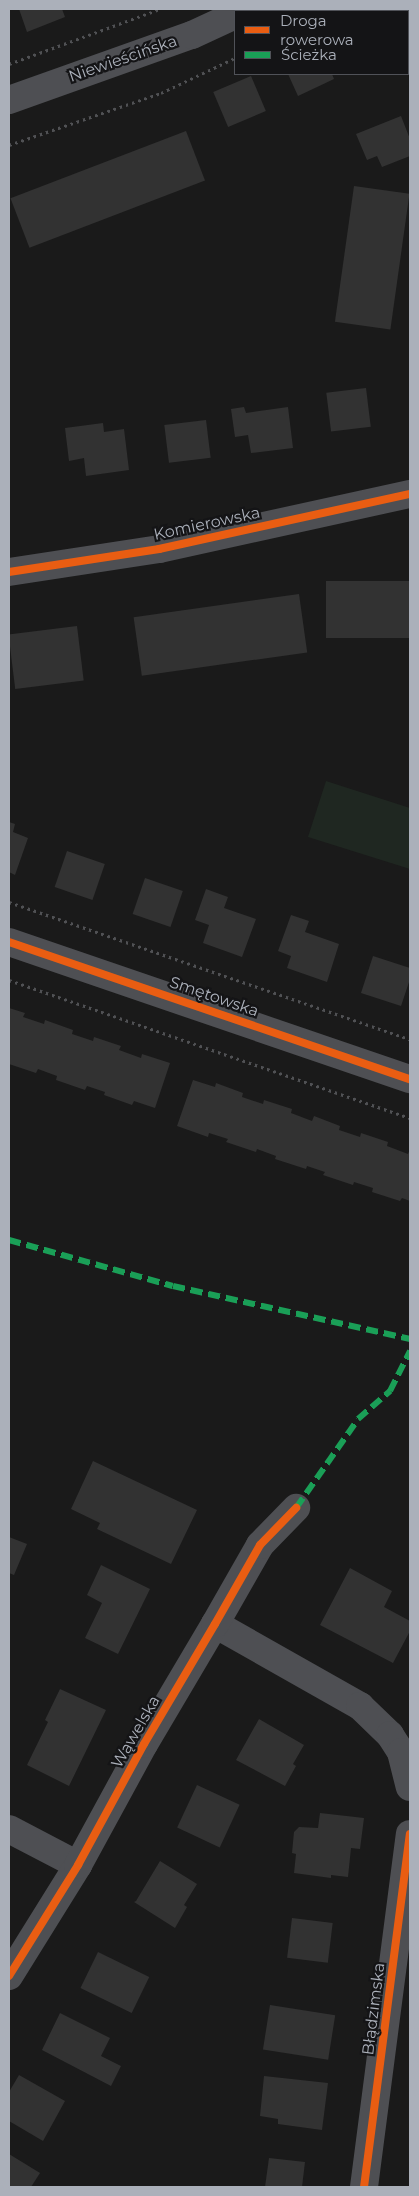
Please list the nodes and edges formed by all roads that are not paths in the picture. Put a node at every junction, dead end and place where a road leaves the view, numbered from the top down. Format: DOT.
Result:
graph roads {
  1 [pos="234,15"];
  2 [pos="9,100"];
  3 [pos="410,494"];
  4 [pos="9,572"];
  5 [pos="9,942"];
  6 [pos="410,1079"];
  7 [pos="296,1508"];
  8 [pos="216,1624"];
  9 [pos="409,1777"];
  10 [pos="9,1829"];
  11 [pos="410,1834"];
  12 [pos="78,1865"];
  13 [pos="9,1976"];
  14 [pos="364,2187"];
  1 -- 2 [label="street, Niewieścińska"];
  3 -- 4 [label="street, Komierowska"];
  5 -- 6 [label="street, Smętowska"];
  7 -- 8 [label="street, Wąwelska"];
  8 -- 9 [label="street"];
  8 -- 12 [label="street, Wąwelska"];
  10 -- 12 [label="street"];
  11 -- 14 [label="street, Błądzimska"];
  12 -- 13 [label="street, Wąwelska"];
}
